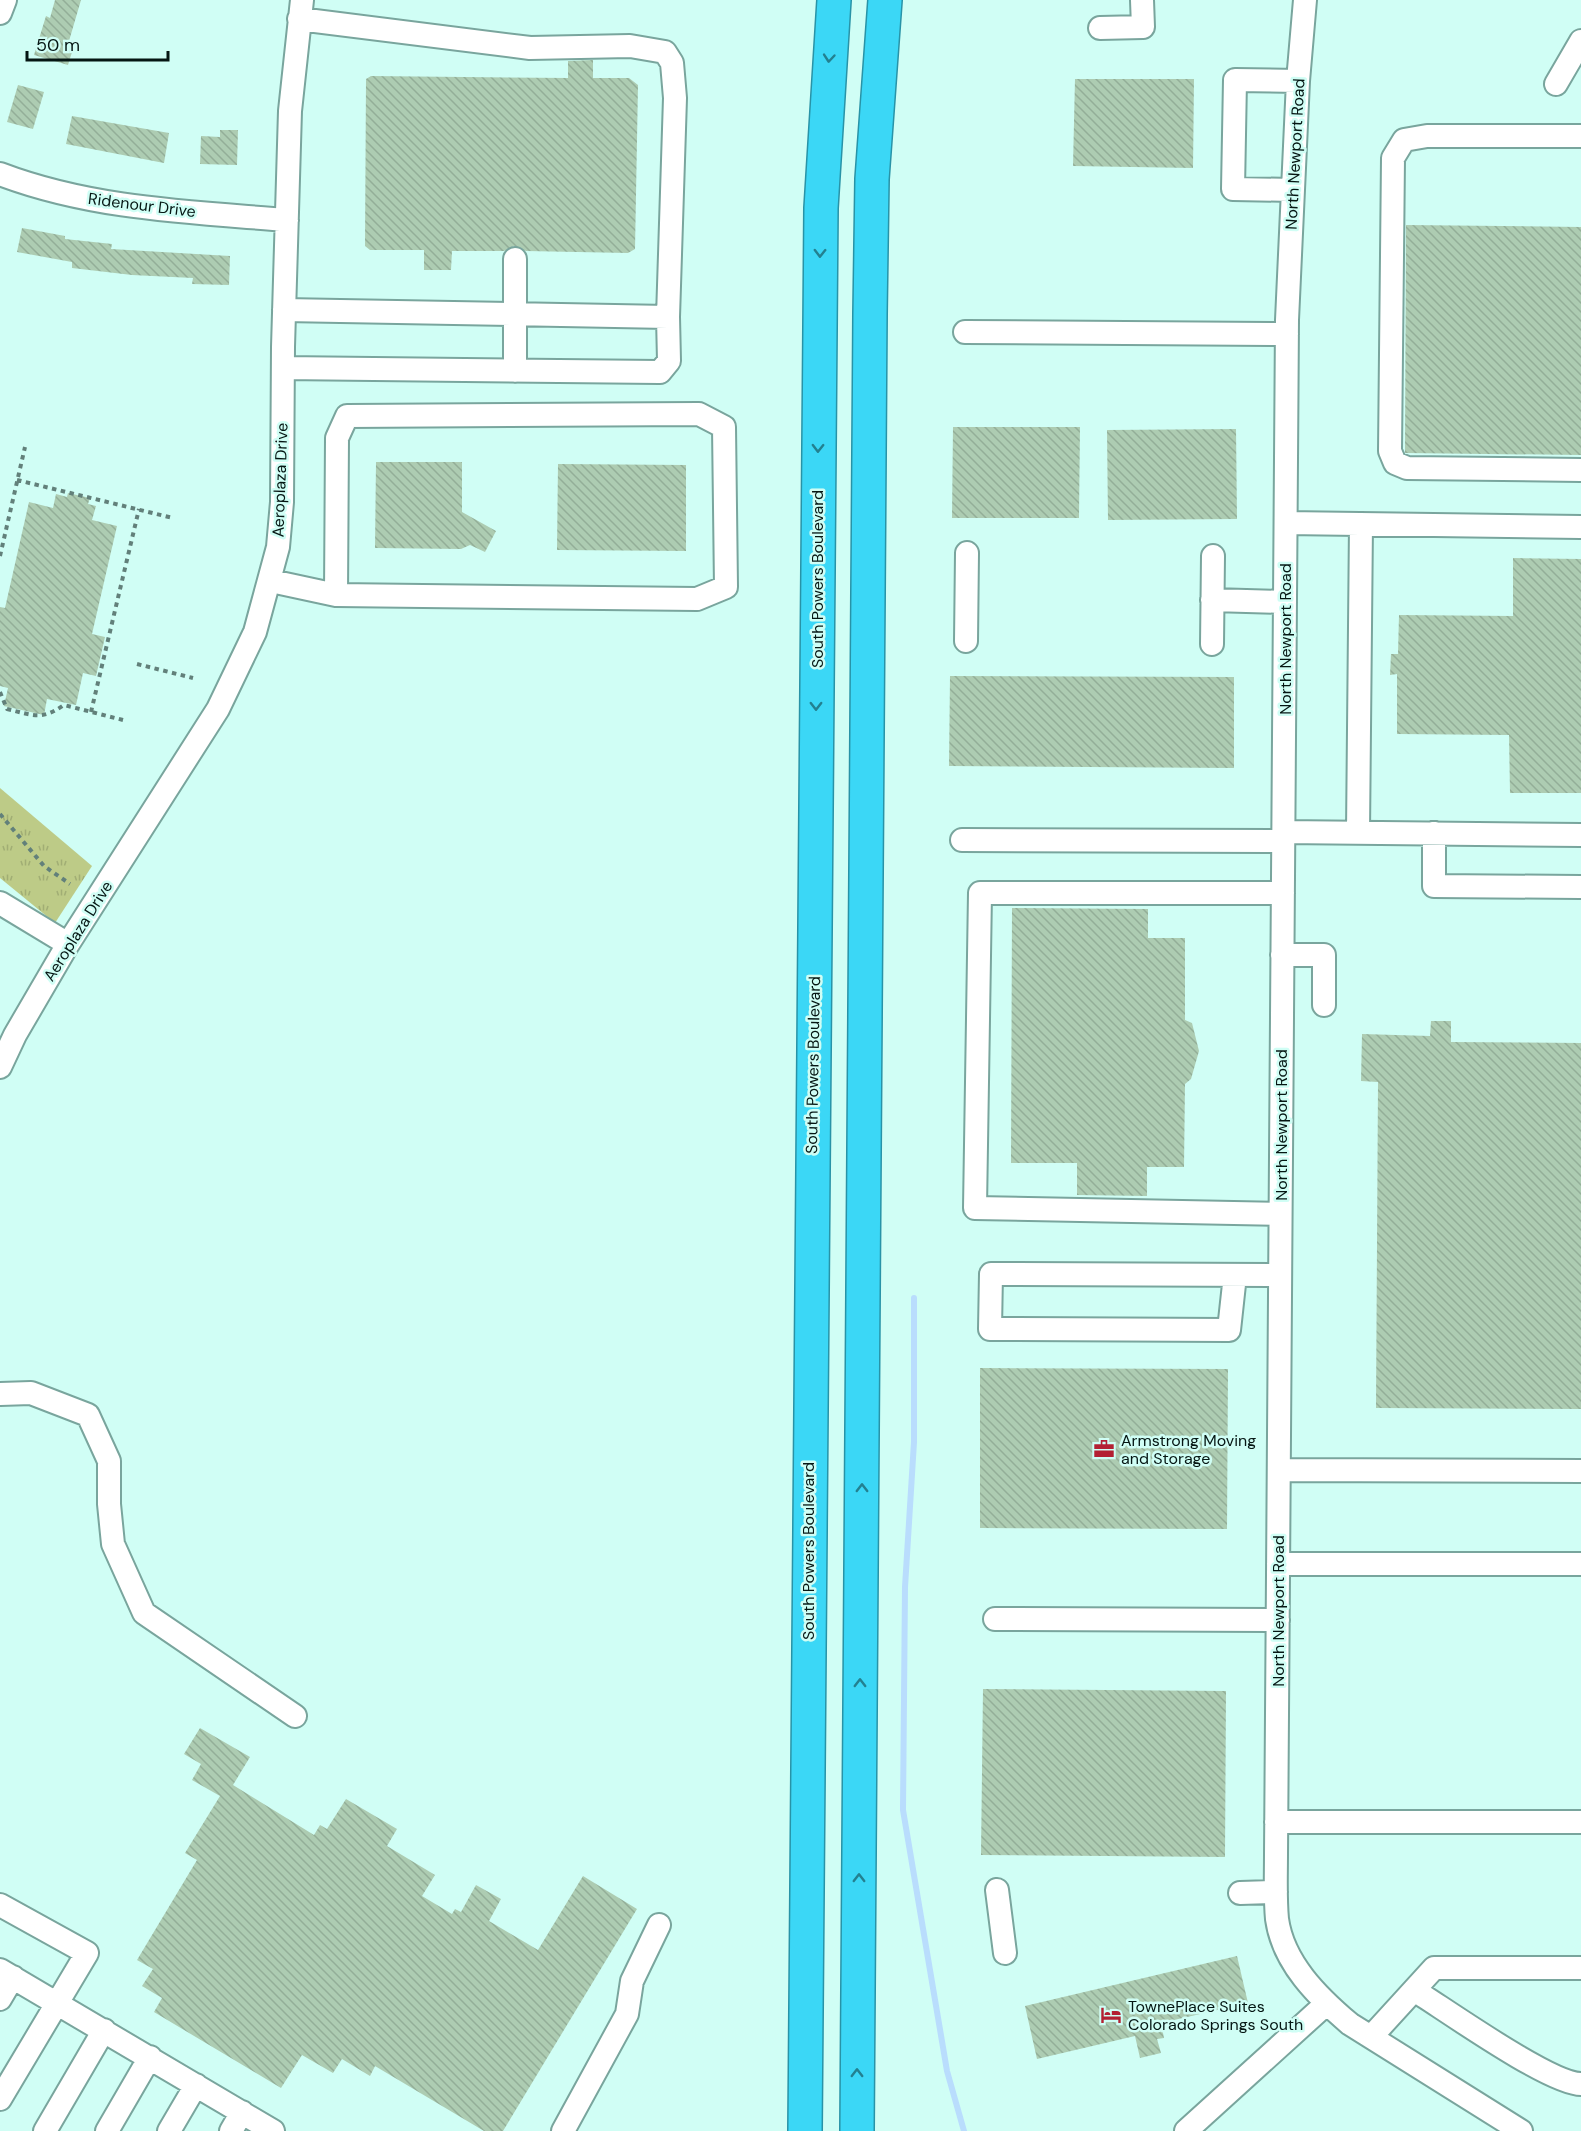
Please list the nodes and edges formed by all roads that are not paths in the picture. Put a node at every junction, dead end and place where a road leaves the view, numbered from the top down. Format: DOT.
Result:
graph roads {
  1 [pos="5,0"];
  2 [pos="834,0"];
  3 [pos="885,0"];
  4 [pos="1142,0"];
  5 [pos="1305,0"];
  6 [pos="300,10"];
  7 [pos="0,13"];
  8 [pos="1101,28"];
  9 [pos="1581,41"];
  10 [pos="1298,81"];
  11 [pos="1556,84"];
  12 [pos="1581,136"];
  13 [pos="0,174"];
  14 [pos="1293,190"];
  15 [pos="286,220"];
  16 [pos="515,259"];
  17 [pos="284,310"];
  18 [pos="515,314"];
  19 [pos="668,317"];
  20 [pos="965,332"];
  21 [pos="1287,334"];
  22 [pos="283,368"];
  23 [pos="516,371"];
  24 [pos="1581,470"];
  25 [pos="1286,523"];
  26 [pos="1361,524"];
  27 [pos="1581,527"];
  28 [pos="967,553"];
  29 [pos="1213,556"];
  30 [pos="271,581"];
  31 [pos="336,595"];
  32 [pos="1212,600"];
  33 [pos="1285,602"];
  34 [pos="966,641"];
  35 [pos="1212,644"];
  36 [pos="1358,832"];
  37 [pos="1434,832"];
  38 [pos="1581,835"];
  39 [pos="1283,836"];
  40 [pos="962,840"];
  41 [pos="1581,887"];
  42 [pos="1283,893"];
  43 [pos="0,903"];
  44 [pos="68,944"];
  45 [pos="1282,955"];
  46 [pos="1324,1005"];
  47 [pos="0,1067"];
  48 [pos="1281,1214"];
  49 [pos="1235,1275"];
  50 [pos="1280,1275"];
  51 [pos="0,1394"];
  52 [pos="1278,1470"];
  53 [pos="1581,1471"];
  54 [pos="1278,1564"];
  55 [pos="1581,1564"];
  56 [pos="995,1619"];
  57 [pos="1278,1620"];
  58 [pos="295,1716"];
  59 [pos="1276,1822"];
  60 [pos="1581,1822"];
  61 [pos="997,1890"];
  62 [pos="1276,1892"];
  63 [pos="1240,1893"];
  64 [pos="0,1905"];
  65 [pos="659,1924"];
  66 [pos="1005,1953"];
  67 [pos="1581,1968"];
  68 [pos="6,1973"];
  69 [pos="1414,1990"];
  70 [pos="0,1999"];
  71 [pos="58,2002"];
  72 [pos="1326,2004"];
  73 [pos="104,2030"];
  74 [pos="1371,2037"];
  75 [pos="150,2057"];
  76 [pos="1581,2084"];
  77 [pos="196,2085"];
  78 [pos="0,2099"];
  79 [pos="236,2122"];
  80 [pos="45,2131"];
  81 [pos="107,2131"];
  82 [pos="169,2131"];
  83 [pos="273,2131"];
  84 [pos="563,2131"];
  85 [pos="805,2131"];
  86 [pos="856,2131"];
  87 [pos="1186,2131"];
  88 [pos="1521,2131"];
  1 -- 7 [label="street"];
  2 -- 85 [label="highway, South Powers Boulevard, one-way"];
  86 -- 3 [label="highway, one-way"];
  4 -- 8 [label="street"];
  5 -- 10 [label="street, North Newport Road"];
  6 -- 15 [label="street, Aeroplaza Drive"];
  6 -- 19 [label="street"];
  9 -- 11 [label="street"];
  10 -- 14 [label="street, North Newport Road"];
  10 -- 14 [label="street"];
  12 -- 24 [label="street"];
  13 -- 15 [label="street, Ridenour Drive"];
  14 -- 21 [label="street, North Newport Road"];
  15 -- 17 [label="street, Aeroplaza Drive"];
  16 -- 18 [label="street"];
  17 -- 18 [label="street"];
  17 -- 22 [label="street, Aeroplaza Drive"];
  18 -- 19 [label="street"];
  18 -- 23 [label="street"];
  19 -- 23 [label="street"];
  20 -- 21 [label="street"];
  21 -- 25 [label="street, North Newport Road"];
  22 -- 23 [label="street"];
  22 -- 30 [label="street, Aeroplaza Drive"];
  25 -- 26 [label="street"];
  25 -- 33 [label="street, North Newport Road"];
  26 -- 27 [label="street"];
  26 -- 36 [label="street"];
  28 -- 34 [label="street"];
  29 -- 32 [label="street"];
  30 -- 31 [label="street"];
  30 -- 44 [label="street, Aeroplaza Drive"];
  31 -- 31 [label="street"];
  32 -- 33 [label="street"];
  32 -- 35 [label="street"];
  33 -- 39 [label="street, North Newport Road"];
  36 -- 37 [label="street"];
  36 -- 39 [label="street"];
  37 -- 38 [label="street"];
  37 -- 41 [label="street"];
  39 -- 40 [label="street"];
  39 -- 42 [label="street, North Newport Road"];
  42 -- 45 [label="street, North Newport Road"];
  42 -- 48 [label="street"];
  43 -- 44 [label="street"];
  44 -- 47 [label="street, Aeroplaza Drive"];
  45 -- 46 [label="street"];
  45 -- 48 [label="street, North Newport Road"];
  48 -- 50 [label="street, North Newport Road"];
  49 -- 49 [label="street"];
  49 -- 50 [label="street"];
  50 -- 52 [label="street, North Newport Road"];
  51 -- 58 [label="street"];
  52 -- 53 [label="street"];
  52 -- 54 [label="street, North Newport Road"];
  54 -- 55 [label="street"];
  54 -- 57 [label="street, North Newport Road"];
  56 -- 57 [label="street"];
  57 -- 59 [label="street, North Newport Road"];
  59 -- 60 [label="street"];
  59 -- 62 [label="street, North Newport Road"];
  61 -- 66 [label="street"];
  62 -- 63 [label="street"];
  62 -- 72 [label="street, North Newport Road"];
  64 -- 71 [label="street"];
  65 -- 84 [label="street"];
  67 -- 69 [label="street"];
  68 -- 70 [label="street"];
  68 -- 71 [label="street"];
  69 -- 74 [label="street"];
  69 -- 76 [label="street"];
  71 -- 73 [label="street"];
  71 -- 78 [label="street"];
  72 -- 74 [label="street, North Newport Road"];
  72 -- 87 [label="street"];
  73 -- 75 [label="street"];
  73 -- 80 [label="street"];
  74 -- 88 [label="street, North Newport Road"];
  75 -- 77 [label="street"];
  75 -- 81 [label="street"];
  77 -- 79 [label="street"];
  77 -- 82 [label="street"];
  79 -- 83 [label="street"];
}
